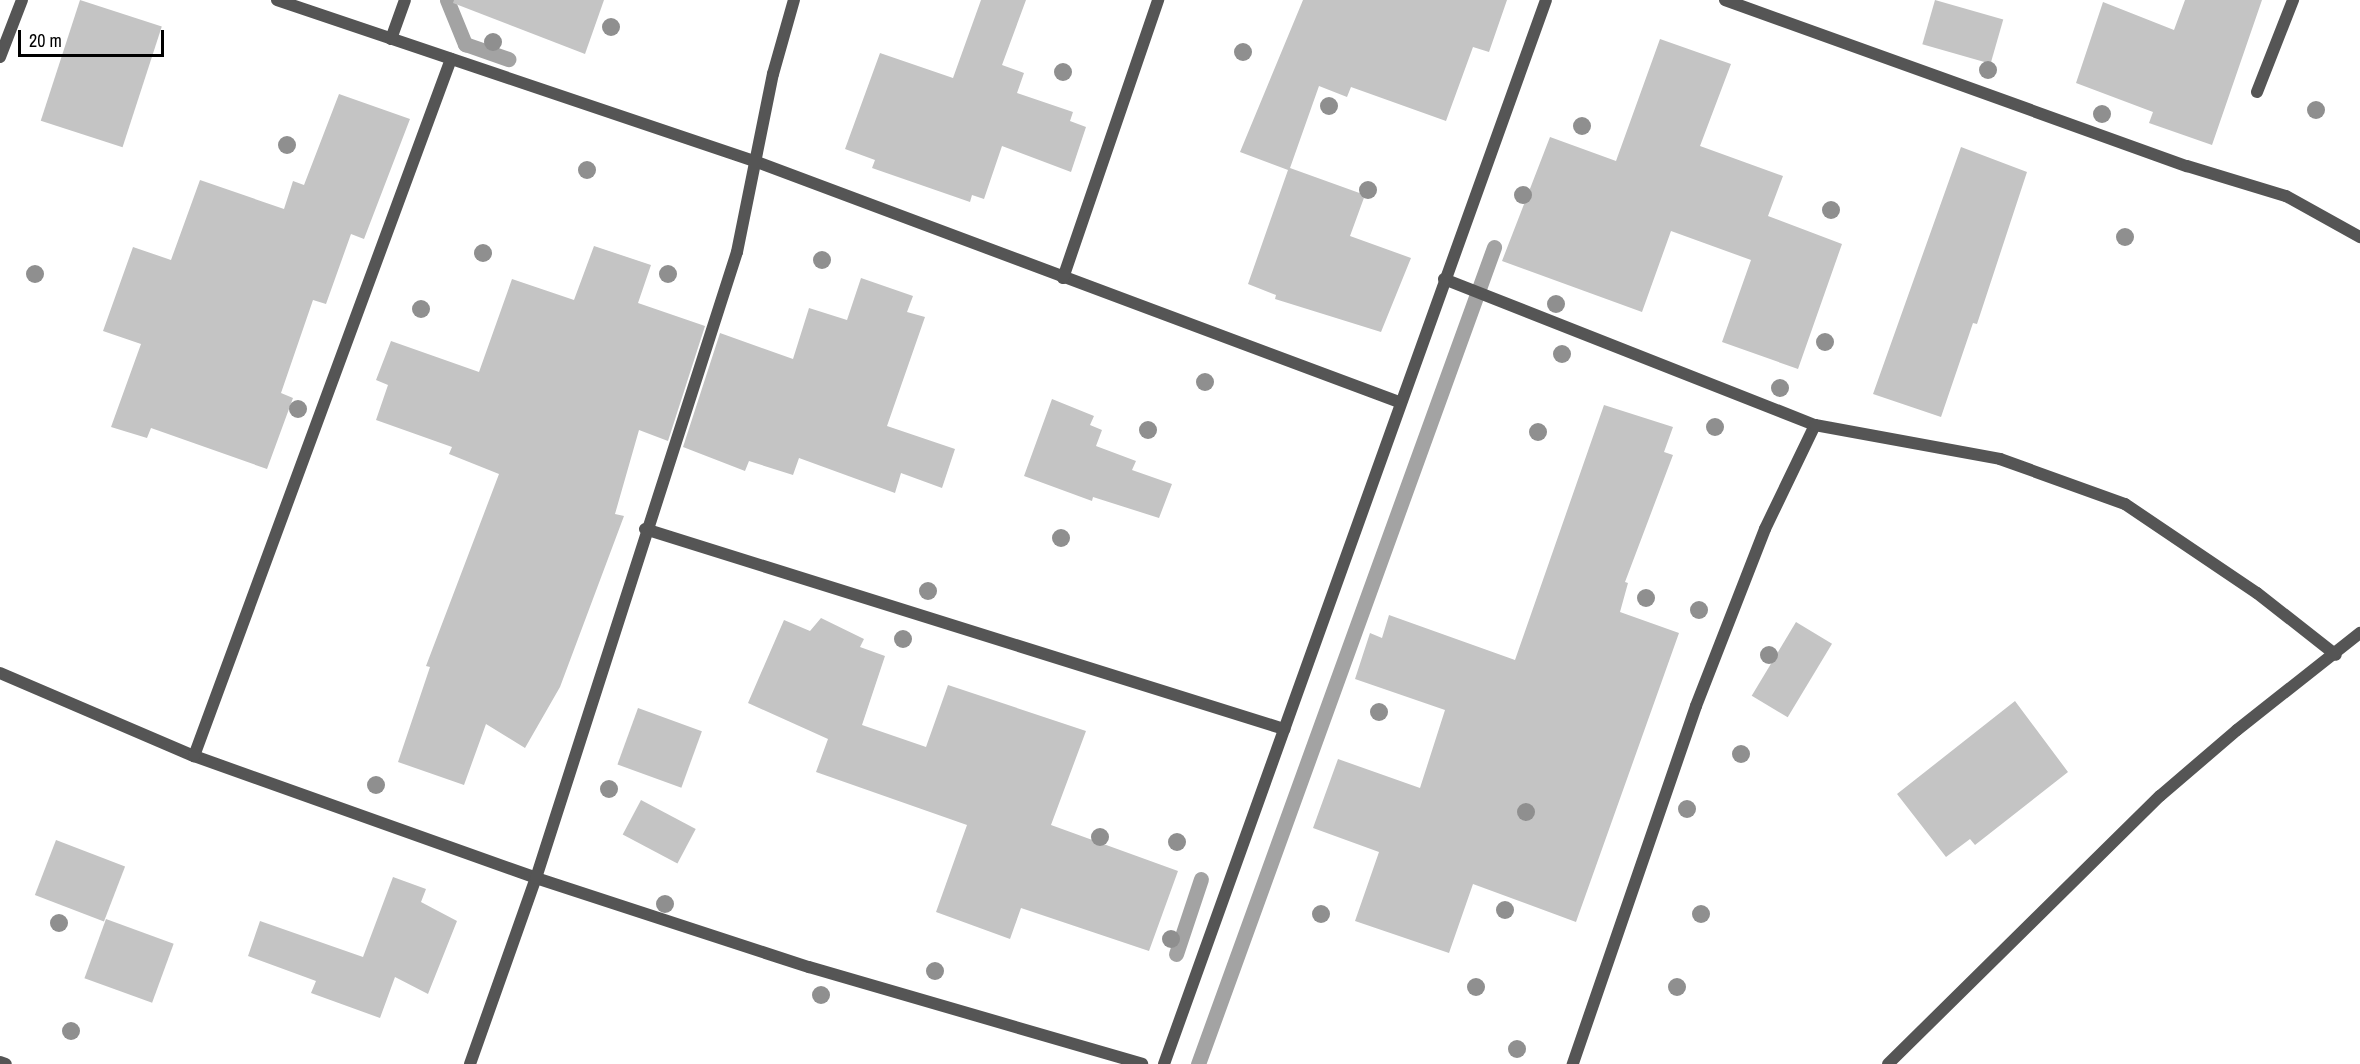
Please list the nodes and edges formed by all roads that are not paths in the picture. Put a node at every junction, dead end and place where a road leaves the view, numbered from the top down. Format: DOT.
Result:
graph roads {
  1 [pos="22,0"];
  2 [pos="277,0"];
  3 [pos="405,0"];
  4 [pos="794,0"];
  5 [pos="1158,0"];
  6 [pos="1546,0"];
  7 [pos="1725,0"];
  8 [pos="2293,0"];
  9 [pos="391,39"];
  10 [pos="0,57"];
  11 [pos="451,59"];
  12 [pos="2257,92"];
  13 [pos="757,162"];
  14 [pos="2360,237"];
  15 [pos="1063,278"];
  16 [pos="1444,279"];
  17 [pos="1399,402"];
  18 [pos="1815,424"];
  19 [pos="645,529"];
  20 [pos="2360,633"];
  21 [pos="2336,655"];
  22 [pos="0,673"];
  23 [pos="1284,729"];
  24 [pos="194,756"];
  25 [pos="536,878"];
  26 [pos="0,1062"];
  27 [pos="6,1064"];
  28 [pos="470,1064"];
  29 [pos="1142,1064"];
  30 [pos="1164,1064"];
  31 [pos="1573,1064"];
  32 [pos="1888,1064"];
  1 -- 10 [label="street"];
  2 -- 9 [label="street"];
  3 -- 9 [label="street"];
  4 -- 13 [label="street"];
  5 -- 15 [label="street"];
  6 -- 16 [label="street"];
  7 -- 14 [label="street"];
  8 -- 12 [label="street"];
  9 -- 11 [label="street"];
  11 -- 13 [label="street"];
  11 -- 24 [label="street"];
  13 -- 15 [label="street"];
  13 -- 19 [label="street"];
  15 -- 17 [label="street"];
  16 -- 17 [label="street"];
  16 -- 18 [label="street"];
  17 -- 23 [label="street"];
  18 -- 21 [label="street"];
  18 -- 31 [label="street"];
  19 -- 23 [label="street"];
  19 -- 25 [label="street"];
  20 -- 21 [label="street"];
  21 -- 32 [label="street"];
  22 -- 24 [label="street"];
  23 -- 30 [label="street"];
  24 -- 25 [label="street"];
  25 -- 28 [label="street"];
  25 -- 29 [label="street"];
  26 -- 27 [label="street"];
}
